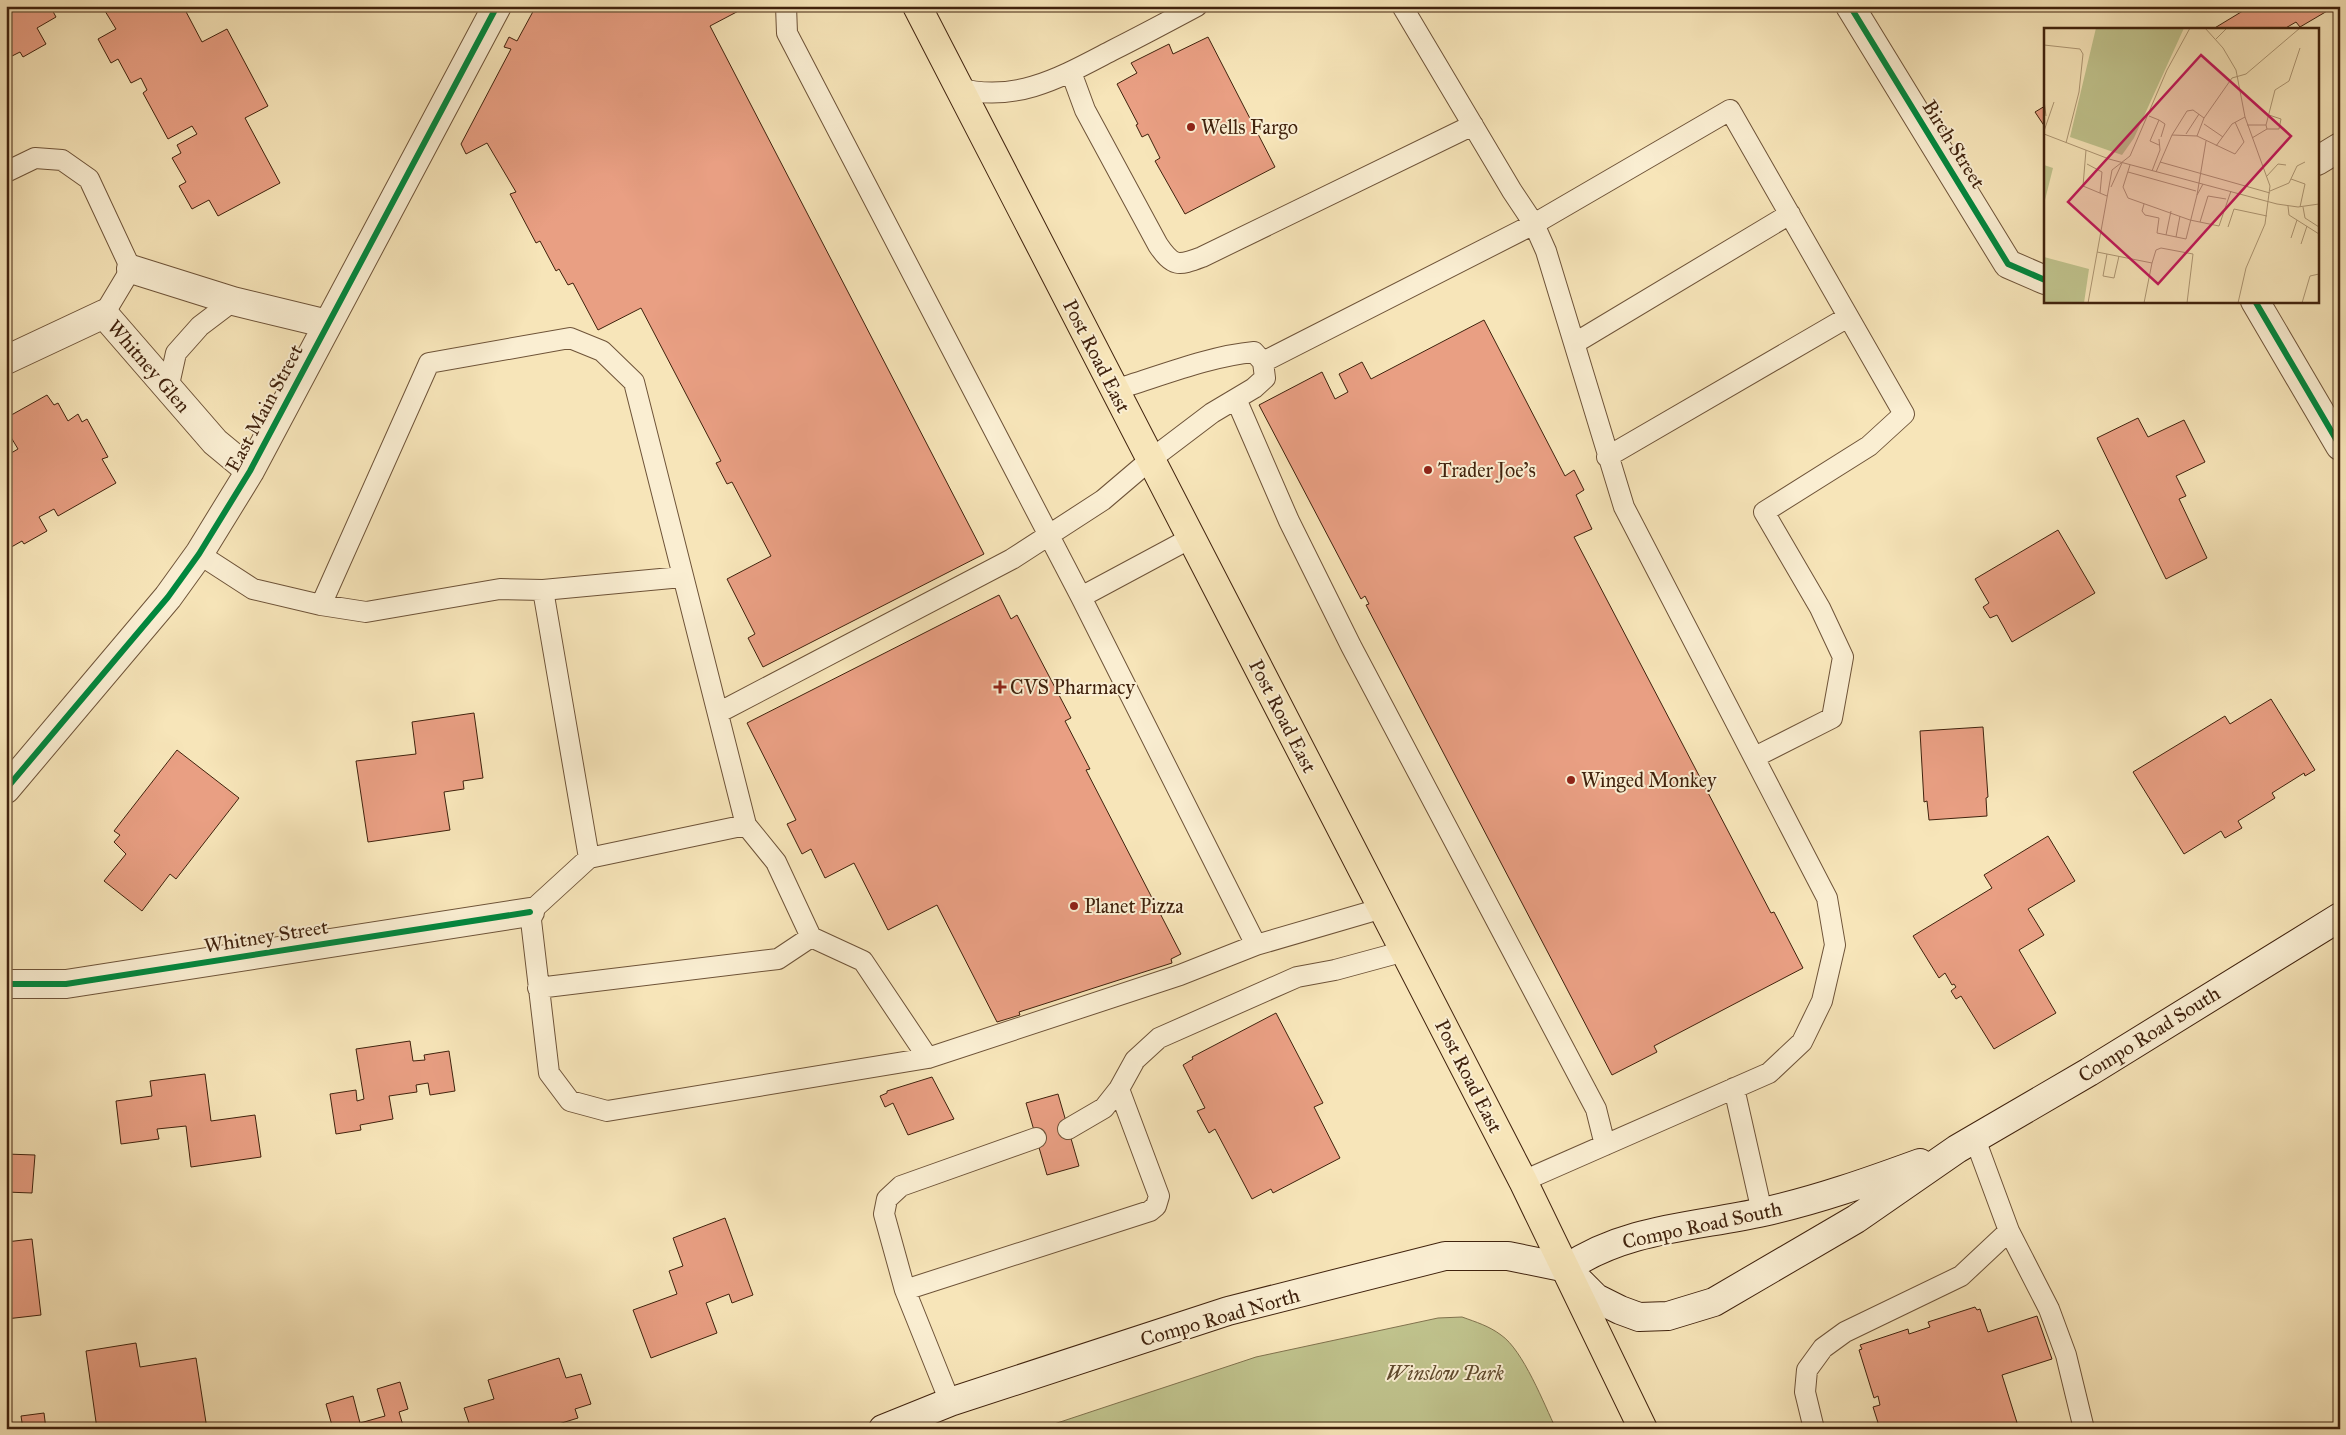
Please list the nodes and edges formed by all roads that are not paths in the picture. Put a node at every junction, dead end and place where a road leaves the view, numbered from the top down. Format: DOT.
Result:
graph roads {
  1 [pos="497,6"];
  2 [pos="786,6"];
  3 [pos="917,6"];
  4 [pos="1197,6"];
  5 [pos="1402,6"];
  6 [pos="1850,6"];
  7 [pos="1071,72"];
  8 [pos="958,88"];
  9 [pos="1473,125"];
  10 [pos="2340,147"];
  11 [pos="2318,160"];
  12 [pos="6,172"];
  13 [pos="1790,214"];
  14 [pos="1534,224"];
  15 [pos="131,269"];
  16 [pos="2044,280"];
  17 [pos="233,301"];
  18 [pos="2256,302"];
  19 [pos="104,314"];
  20 [pos="1848,317"];
  21 [pos="328,324"];
  22 [pos="1575,343"];
  23 [pos="6,360"];
  24 [pos="1264,362"];
  25 [pos="168,389"];
  26 [pos="1114,390"];
  27 [pos="1236,399"];
  28 [pos="2340,446"];
  29 [pos="1607,457"];
  30 [pos="1150,460"];
  31 [pos="250,471"];
  32 [pos="1048,535"];
  33 [pos="1191,538"];
  34 [pos="199,554"];
  35 [pos="682,577"];
  36 [pos="543,590"];
  37 [pos="1081,597"];
  38 [pos="321,605"];
  39 [pos="718,713"];
  40 [pos="1755,757"];
  41 [pos="6,789"];
  42 [pos="746,825"];
  43 [pos="589,858"];
  44 [pos="1383,908"];
  45 [pos="530,912"];
  46 [pos="2340,917"];
  47 [pos="811,938"];
  48 [pos="1256,945"];
  49 [pos="1405,951"];
  50 [pos="6,984"];
  51 [pos="538,988"];
  52 [pos="928,1058"];
  53 [pos="1734,1088"];
  54 [pos="1119,1089"];
  55 [pos="1068,1130"];
  56 [pos="1036,1138"];
  57 [pos="1966,1144"];
  58 [pos="1604,1145"];
  59 [pos="1523,1181"];
  60 [pos="1762,1212"];
  61 [pos="2009,1231"];
  62 [pos="1567,1268"];
  63 [pos="905,1290"];
  64 [pos="950,1402"];
  65 [pos="883,1429"];
  66 [pos="1644,1429"];
  67 [pos="1814,1429"];
  68 [pos="2084,1429"];
  1 -- 21 [label="street, East Main Street"];
  2 -- 32 [label="lane"];
  3 -- 8 [label="main road, Post Road East"];
  4 -- 7 [label="lane"];
  5 -- 9 [label="lane"];
  6 -- 16 [label="street, Birch Street"];
  7 -- 8 [label="lane"];
  7 -- 9 [label="lane"];
  8 -- 26 [label="main road, Post Road East"];
  9 -- 14 [label="lane"];
  10 -- 11 [label="street"];
  12 -- 15 [label="lane"];
  13 -- 14 [label="lane"];
  13 -- 20 [label="lane"];
  13 -- 22 [label="lane"];
  14 -- 22 [label="lane"];
  14 -- 24 [label="lane"];
  15 -- 17 [label="street"];
  15 -- 19 [label="lane"];
  17 -- 21 [label="street"];
  17 -- 25 [label="lane"];
  18 -- 28 [label="street"];
  19 -- 23 [label="street, Whitney Glen"];
  19 -- 25 [label="street, Whitney Glen"];
  20 -- 29 [label="lane"];
  20 -- 40 [label="lane"];
  21 -- 31 [label="street, East Main Street"];
  22 -- 29 [label="lane"];
  24 -- 26 [label="lane"];
  24 -- 27 [label="lane"];
  25 -- 31 [label="street, Whitney Glen"];
  26 -- 30 [label="main road, Post Road East"];
  27 -- 30 [label="lane"];
  27 -- 58 [label="lane"];
  29 -- 40 [label="lane"];
  30 -- 32 [label="lane"];
  30 -- 33 [label="main road, Post Road East"];
  31 -- 34 [label="street, East Main Street"];
  32 -- 37 [label="lane"];
  32 -- 39 [label="lane"];
  33 -- 37 [label="lane"];
  33 -- 44 [label="main road, Post Road East"];
  34 -- 38 [label="lane"];
  34 -- 41 [label="street, East Main Street"];
  35 -- 36 [label="lane"];
  35 -- 38 [label="lane"];
  35 -- 39 [label="lane"];
  36 -- 38 [label="lane"];
  36 -- 43 [label="lane"];
  37 -- 48 [label="lane"];
  39 -- 42 [label="lane"];
  40 -- 53 [label="lane"];
  42 -- 43 [label="lane"];
  42 -- 47 [label="lane"];
  43 -- 45 [label="lane"];
  44 -- 48 [label="lane"];
  44 -- 49 [label="main road, Post Road East"];
  45 -- 50 [label="street, Whitney Street"];
  45 -- 51 [label="lane"];
  46 -- 57 [label="street, Compo Road South"];
  47 -- 51 [label="lane"];
  47 -- 52 [label="lane"];
  48 -- 52 [label="lane"];
  49 -- 54 [label="lane"];
  49 -- 59 [label="main road, Post Road East"];
  51 -- 52 [label="lane"];
  53 -- 58 [label="lane"];
  53 -- 60 [label="lane"];
  54 -- 55 [label="lane"];
  54 -- 63 [label="lane"];
  56 -- 63 [label="lane"];
  57 -- 60 [label="street, Compo Road South"];
  57 -- 61 [label="lane"];
  57 -- 62 [label="street, Compo Road South"];
  58 -- 59 [label="lane"];
  59 -- 62 [label="main road, Post Road East"];
  60 -- 62 [label="street, Compo Road South"];
  61 -- 67 [label="lane"];
  61 -- 68 [label="lane"];
  62 -- 64 [label="street, Compo Road North"];
  62 -- 66 [label="main road, Post Road East"];
  63 -- 64 [label="lane"];
  64 -- 65 [label="street, Compo Road North"];
}
